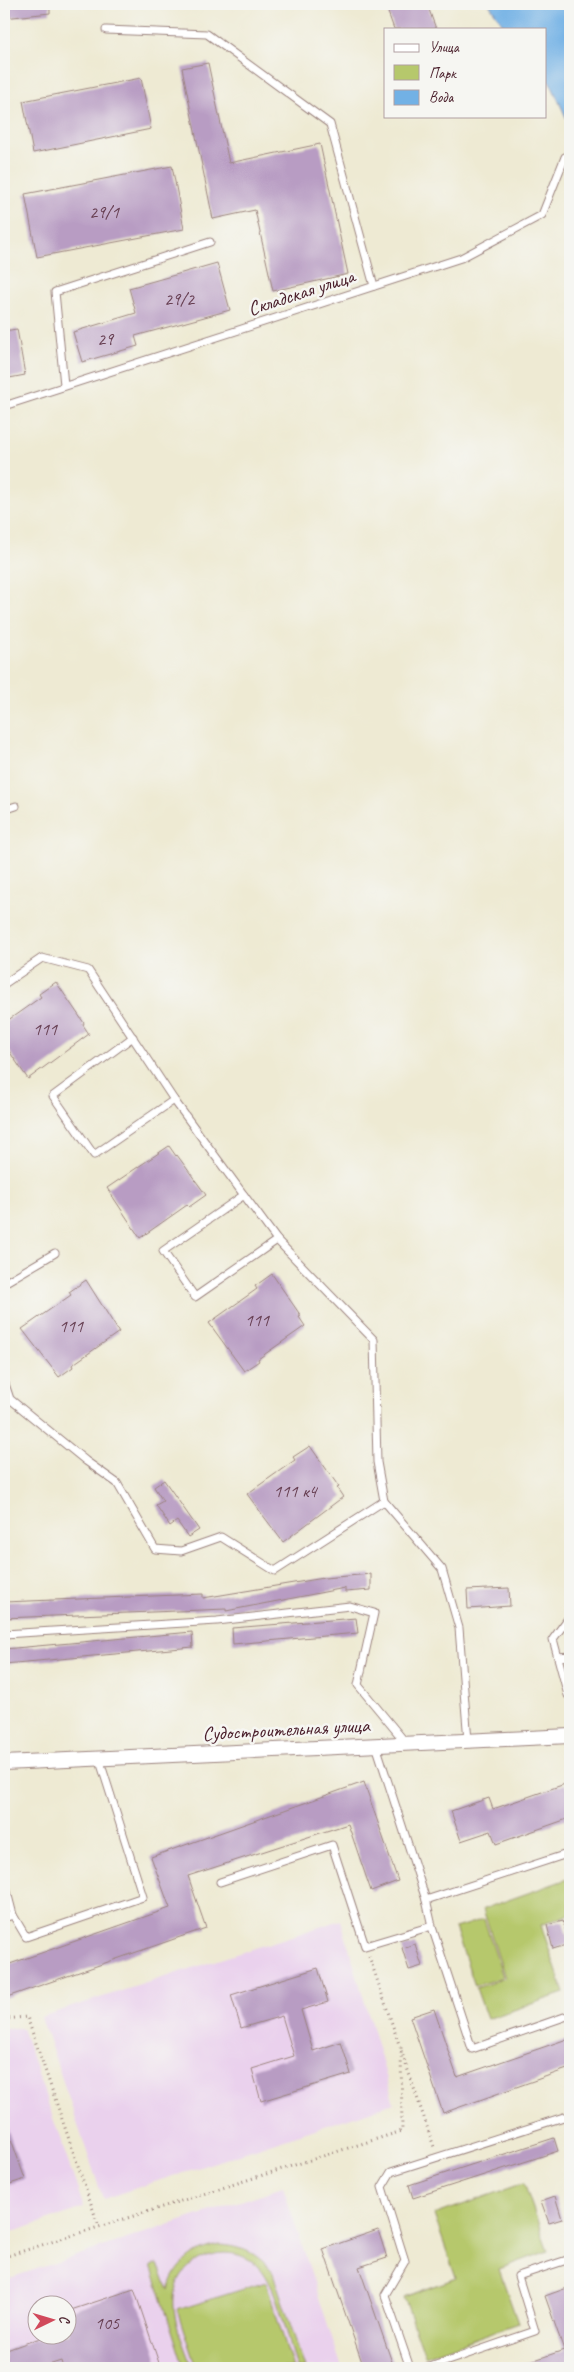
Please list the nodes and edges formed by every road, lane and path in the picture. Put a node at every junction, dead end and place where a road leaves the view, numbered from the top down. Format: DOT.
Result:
graph roads {
  1 [pos="106,30"];
  2 [pos="565,157"];
  3 [pos="210,242"];
  4 [pos="374,286"];
  5 [pos="64,385"];
  6 [pos="4,406"];
  7 [pos="16,806"];
  8 [pos="4,810"];
  9 [pos="4,984"];
  10 [pos="133,1037"];
  11 [pos="174,1100"];
  12 [pos="244,1195"];
  13 [pos="277,1240"];
  14 [pos="55,1253"];
  15 [pos="4,1283"];
  16 [pos="4,1381"];
  17 [pos="384,1500"];
  18 [pos="570,1616"];
  19 [pos="4,1634"];
  20 [pos="570,1656"];
  21 [pos="558,1657"];
  22 [pos="570,1695"];
  23 [pos="570,1736"];
  24 [pos="468,1741"];
  25 [pos="406,1743"];
  26 [pos="376,1744"];
  27 [pos="98,1758"];
  28 [pos="4,1763"];
  29 [pos="570,1853"];
  30 [pos="4,1880"];
  31 [pos="220,1882"];
  32 [pos="426,1900"];
  33 [pos="13,1915"];
  34 [pos="4,1918"];
  35 [pos="432,1926"];
  36 [pos="366,1946"];
  37 [pos="570,2015"];
  38 [pos="4,2019"];
  39 [pos="401,2045"];
  40 [pos="570,2114"];
  41 [pos="437,2157"];
  42 [pos="99,2227"];
  43 [pos="4,2257"];
  44 [pos="570,2259"];
  45 [pos="410,2368"];
  46 [pos="427,2368"];
  1 -- 4 [label="lane"];
  2 -- 4 [label="lane, Складская улица"];
  3 -- 5 [label="lane"];
  4 -- 5 [label="lane, Складская улица"];
  5 -- 6 [label="lane, Складская улица"];
  7 -- 8 [label="lane"];
  9 -- 10 [label="lane"];
  10 -- 11 [label="lane"];
  10 -- 11 [label="lane"];
  11 -- 12 [label="lane"];
  12 -- 13 [label="lane"];
  12 -- 13 [label="lane"];
  13 -- 17 [label="lane"];
  14 -- 15 [label="lane"];
  16 -- 17 [label="lane"];
  17 -- 24 [label="lane"];
  18 -- 21 [label="lane"];
  19 -- 25 [label="lane"];
  20 -- 21 [label="lane"];
  21 -- 22 [label="lane"];
  23 -- 24 [label="street, Судостроительная улица"];
  24 -- 25 [label="street, Судостроительная улица"];
  25 -- 26 [label="street, Судостроительная улица"];
  26 -- 27 [label="street, Судостроительная улица"];
  26 -- 32 [label="lane"];
  27 -- 28 [label="street, Судостроительная улица"];
  27 -- 33 [label="lane"];
  29 -- 32 [label="lane"];
  30 -- 33 [label="lane"];
  31 -- 36 [label="lane"];
  32 -- 35 [label="lane"];
  33 -- 34 [label="lane"];
  35 -- 36 [label="lane"];
  35 -- 37 [label="lane"];
  36 -- 39 [label="path"];
  38 -- 42 [label="path"];
  39 -- 41 [label="path"];
  39 -- 42 [label="path"];
  40 -- 41 [label="lane"];
  41 -- 45 [label="lane"];
  42 -- 43 [label="path"];
  44 -- 46 [label="lane"];
}
